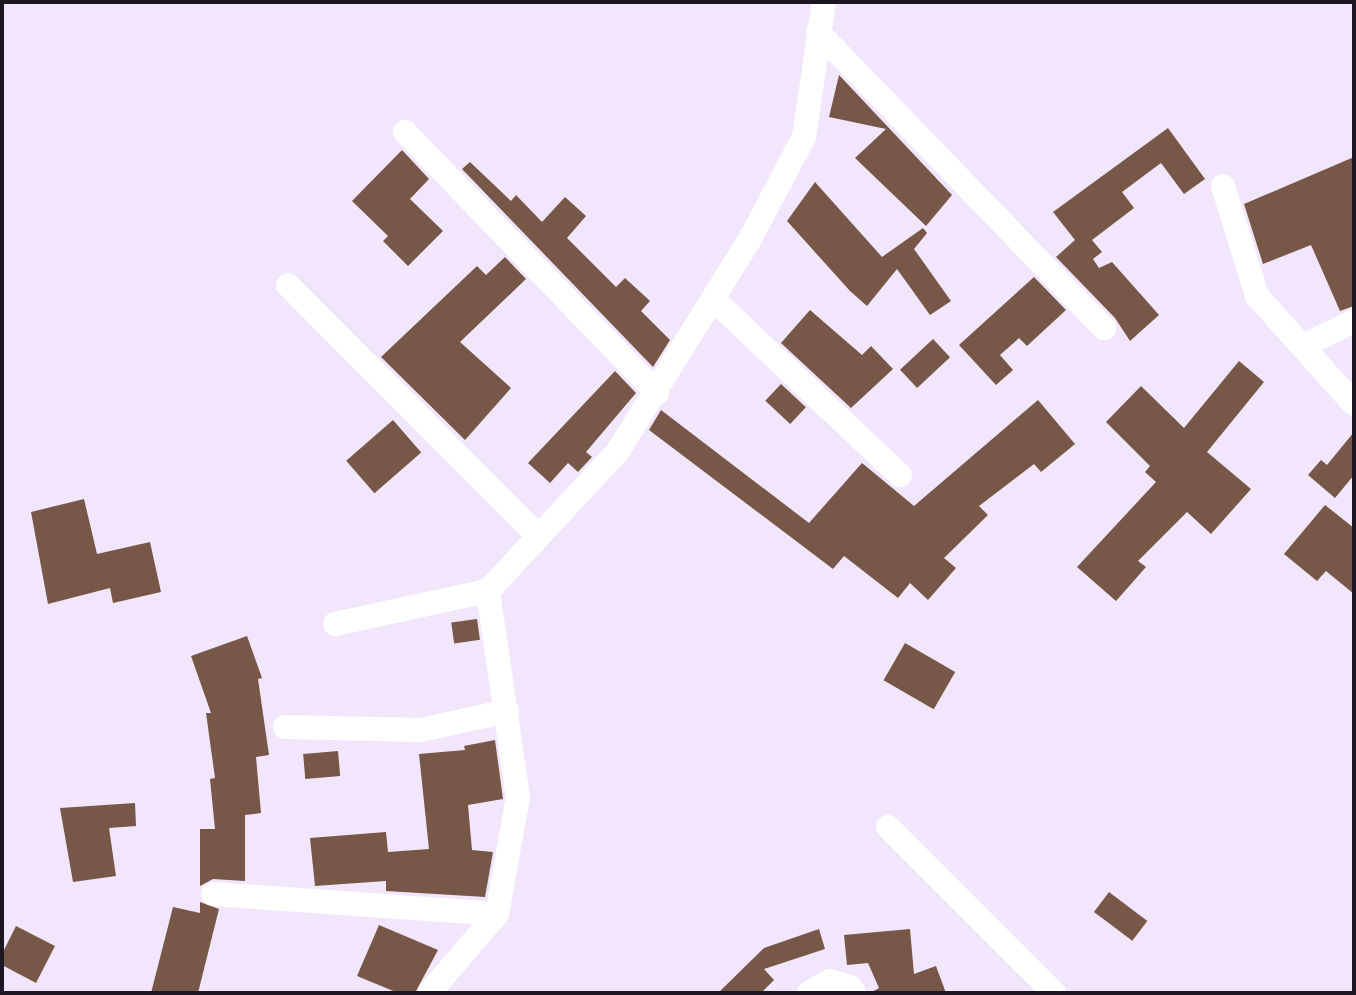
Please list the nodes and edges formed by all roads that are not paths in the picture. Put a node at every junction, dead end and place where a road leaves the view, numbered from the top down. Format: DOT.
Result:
graph roads {
  1 [pos="824,2"];
  2 [pos="818,32"];
  3 [pos="405,132"];
  4 [pos="1223,186"];
  5 [pos="288,285"];
  6 [pos="713,299"];
  7 [pos="1354,321"];
  8 [pos="1104,328"];
  9 [pos="1303,346"];
  10 [pos="657,393"];
  11 [pos="1354,404"];
  12 [pos="900,475"];
  13 [pos="537,536"];
  14 [pos="488,591"];
  15 [pos="335,624"];
  16 [pos="507,711"];
  17 [pos="285,727"];
  18 [pos="888,827"];
  19 [pos="213,894"];
  20 [pos="497,914"];
  21 [pos="429,993"];
  22 [pos="809,993"];
  23 [pos="854,993"];
  24 [pos="1054,993"];
  1 -- 2 [label="street"];
  2 -- 6 [label="street"];
  2 -- 8 [label="street"];
  3 -- 10 [label="street"];
  4 -- 9 [label="street"];
  5 -- 13 [label="street"];
  6 -- 10 [label="street"];
  6 -- 12 [label="street"];
  7 -- 9 [label="street"];
  9 -- 11 [label="street"];
  10 -- 13 [label="street"];
  13 -- 14 [label="street"];
  14 -- 15 [label="street"];
  14 -- 16 [label="street"];
  16 -- 17 [label="street"];
  16 -- 20 [label="street"];
  18 -- 24 [label="street"];
  19 -- 20 [label="street"];
  20 -- 21 [label="street"];
  22 -- 23 [label="street"];
}
